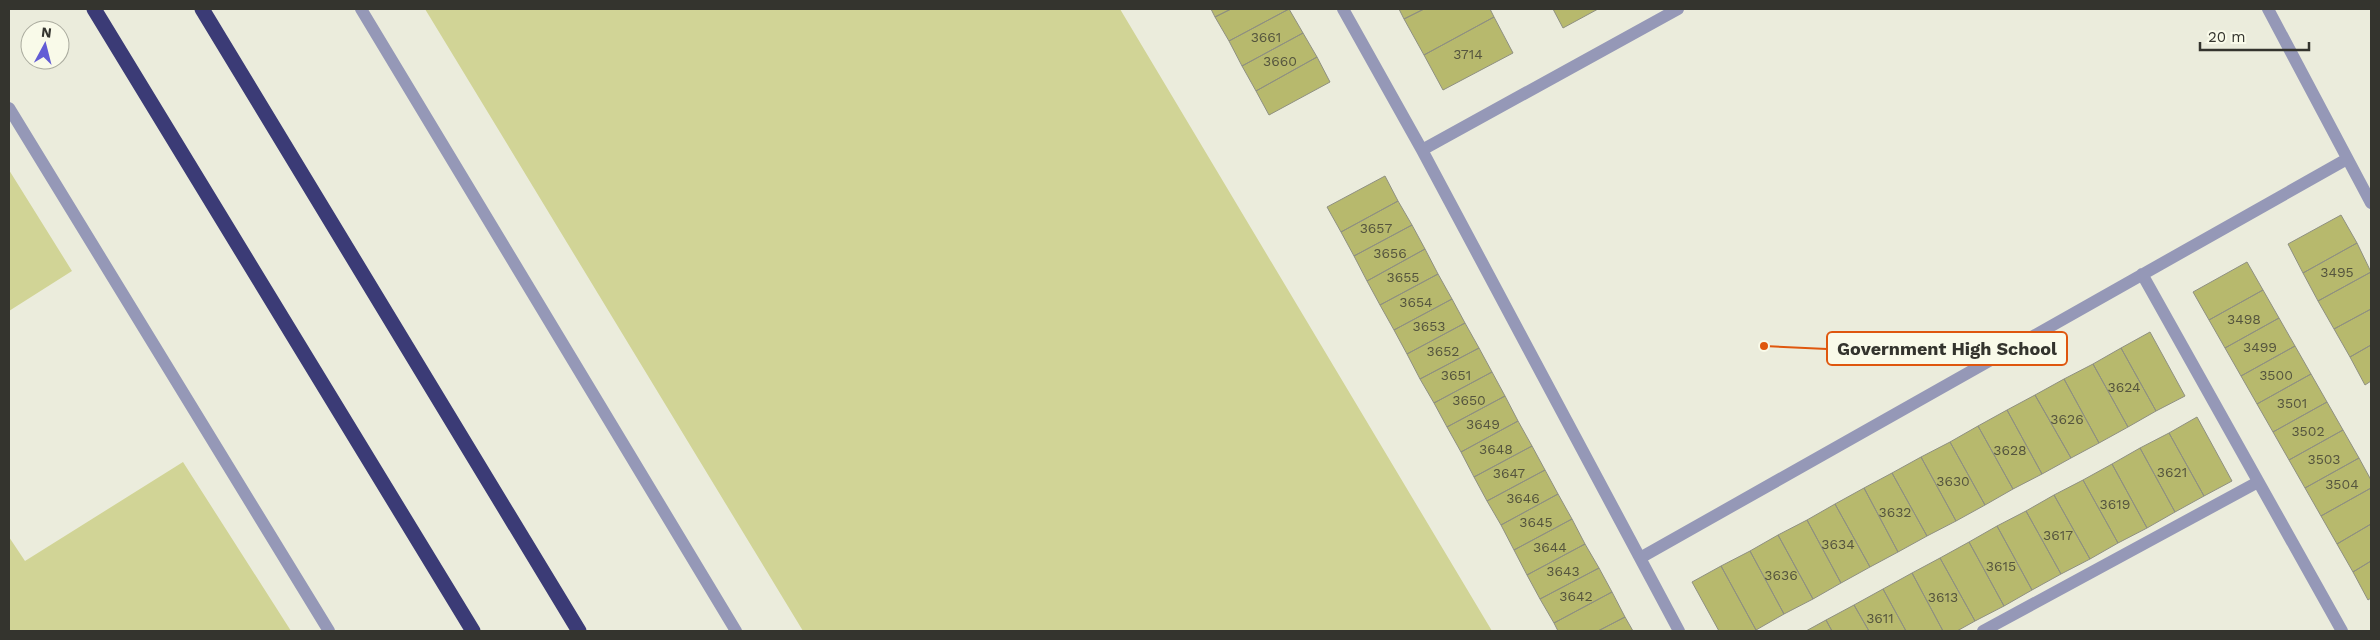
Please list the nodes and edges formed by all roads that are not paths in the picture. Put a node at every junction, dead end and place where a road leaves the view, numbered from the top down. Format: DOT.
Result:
graph roads {
  1 [pos="94,9"];
  2 [pos="202,9"];
  3 [pos="362,9"];
  4 [pos="1343,9"];
  5 [pos="1678,9"];
  6 [pos="2268,9"];
  7 [pos="9,108"];
  8 [pos="1422,150"];
  9 [pos="2347,159"];
  10 [pos="2371,203"];
  11 [pos="2142,274"];
  12 [pos="2258,482"];
  13 [pos="1640,558"];
  14 [pos="329,631"];
  15 [pos="473,631"];
  16 [pos="579,631"];
  17 [pos="736,631"];
  18 [pos="1679,631"];
  19 [pos="1983,631"];
  20 [pos="2342,631"];
  1 -- 15 [label="highway"];
  2 -- 16 [label="highway"];
  3 -- 17 [label="street"];
  4 -- 8 [label="street"];
  5 -- 8 [label="street"];
  6 -- 9 [label="street"];
  7 -- 14 [label="street"];
  8 -- 13 [label="street"];
  9 -- 10 [label="street"];
  9 -- 11 [label="street"];
  11 -- 12 [label="street"];
  11 -- 13 [label="street"];
  12 -- 19 [label="street"];
  12 -- 20 [label="street"];
  13 -- 18 [label="street"];
}
